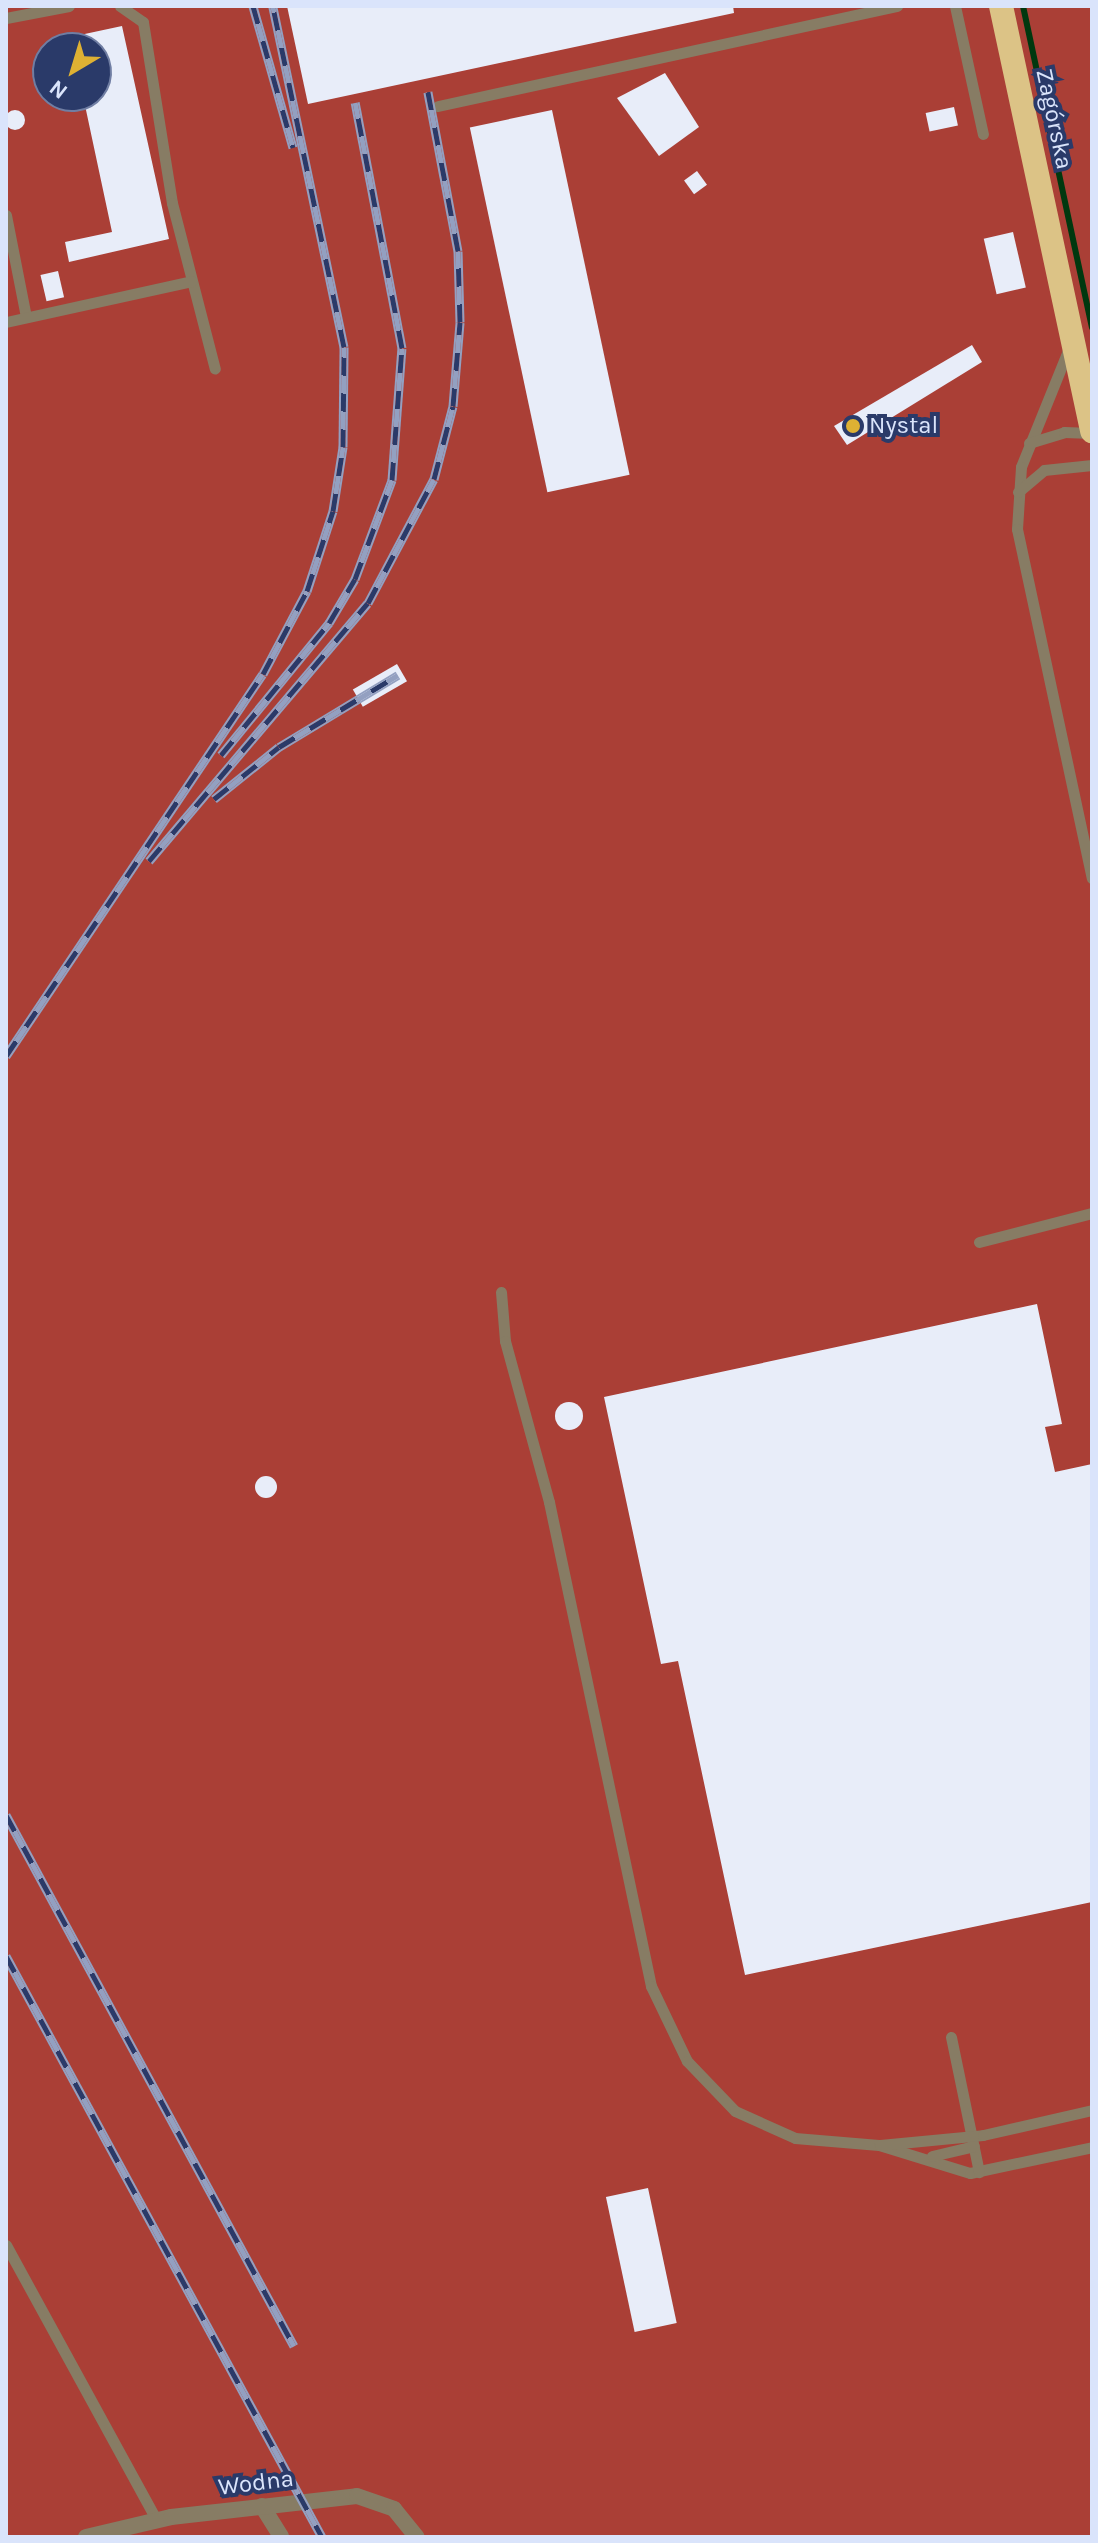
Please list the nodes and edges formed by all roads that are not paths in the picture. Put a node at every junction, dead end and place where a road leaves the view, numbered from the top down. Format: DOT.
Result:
graph roads {
  1 [pos="69,6"];
  2 [pos="122,6"];
  3 [pos="897,6"];
  4 [pos="955,6"];
  5 [pos="1001,6"];
  6 [pos="49,8"];
  7 [pos="843,12"];
  8 [pos="6,18"];
  9 [pos="438,106"];
  10 [pos="983,134"];
  11 [pos="6,215"];
  12 [pos="192,281"];
  13 [pos="26,317"];
  14 [pos="6,322"];
  15 [pos="1073,340"];
  16 [pos="215,369"];
  17 [pos="1092,432"];
  18 [pos="1029,443"];
  19 [pos="1092,465"];
  20 [pos="1018,492"];
  21 [pos="1092,878"];
  22 [pos="1092,1213"];
  23 [pos="979,1242"];
  24 [pos="501,1292"];
  25 [pos="951,2037"];
  26 [pos="1092,2110"];
  27 [pos="973,2141"];
  28 [pos="879,2145"];
  29 [pos="1092,2147"];
  30 [pos="925,2156"];
  31 [pos="979,2172"];
  32 [pos="6,2245"];
  33 [pos="262,2506"];
  34 [pos="157,2521"];
  35 [pos="86,2537"];
  36 [pos="281,2537"];
  37 [pos="417,2537"];
  1 -- 6 [label="lane"];
  2 -- 12 [label="lane"];
  3 -- 7 [label="lane"];
  4 -- 10 [label="lane"];
  5 -- 15 [label="highway, Zagórska"];
  6 -- 8 [label="lane"];
  7 -- 9 [label="lane"];
  11 -- 13 [label="lane"];
  12 -- 13 [label="lane"];
  12 -- 16 [label="lane"];
  13 -- 14 [label="lane"];
  15 -- 17 [label="highway, Zagórska"];
  15 -- 18 [label="lane"];
  17 -- 18 [label="lane"];
  18 -- 20 [label="lane"];
  19 -- 20 [label="lane"];
  20 -- 21 [label="lane"];
  22 -- 23 [label="lane"];
  24 -- 28 [label="lane"];
  25 -- 27 [label="lane"];
  26 -- 27 [label="lane"];
  27 -- 28 [label="lane"];
  27 -- 30 [label="lane"];
  27 -- 31 [label="lane"];
  28 -- 30 [label="lane"];
  29 -- 31 [label="lane"];
  30 -- 31 [label="lane"];
  32 -- 34 [label="lane"];
  33 -- 34 [label="street, Wodna"];
  33 -- 36 [label="street"];
  33 -- 37 [label="street, Wodna"];
  34 -- 35 [label="street, Wodna"];
}
